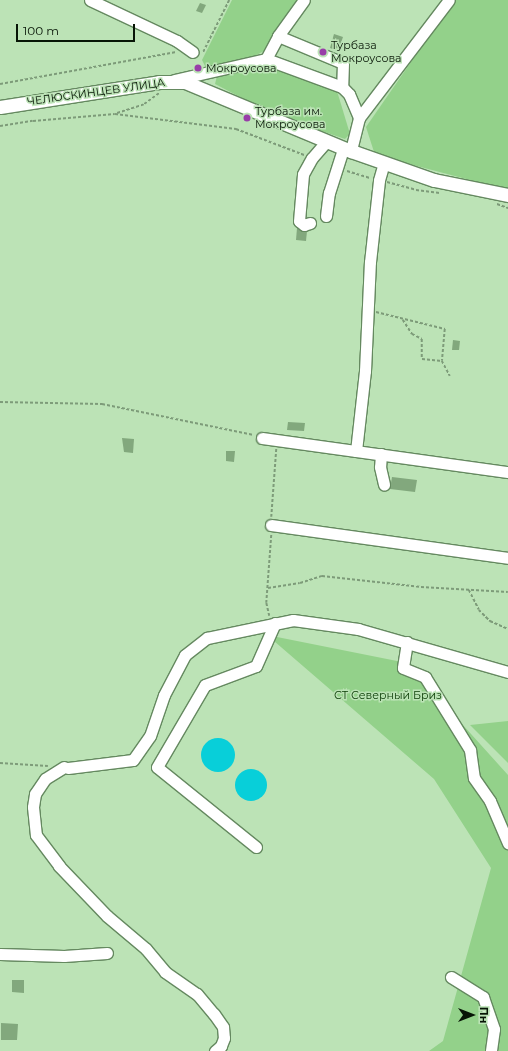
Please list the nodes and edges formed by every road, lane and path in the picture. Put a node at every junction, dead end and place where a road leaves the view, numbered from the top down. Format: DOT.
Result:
graph roads {
  1 [pos="90,0"];
  2 [pos="229,0"];
  3 [pos="304,0"];
  4 [pos="450,0"];
  5 [pos="278,36"];
  6 [pos="197,53"];
  7 [pos="266,59"];
  8 [pos="0,84"];
  9 [pos="165,85"];
  10 [pos="342,86"];
  11 [pos="0,107"];
  12 [pos="115,114"];
  13 [pos="359,118"];
  14 [pos="0,126"];
  15 [pos="326,142"];
  16 [pos="347,150"];
  17 [pos="312,158"];
  18 [pos="384,163"];
  19 [pos="336,167"];
  20 [pos="379,180"];
  21 [pos="444,193"];
  22 [pos="508,195"];
  23 [pos="491,203"];
  24 [pos="508,208"];
  25 [pos="326,216"];
  26 [pos="310,223"];
  27 [pos="369,310"];
  28 [pos="403,319"];
  29 [pos="442,361"];
  30 [pos="450,376"];
  31 [pos="0,402"];
  32 [pos="262,438"];
  33 [pos="274,446"];
  34 [pos="356,451"];
  35 [pos="381,454"];
  36 [pos="508,472"];
  37 [pos="384,485"];
  38 [pos="271,525"];
  39 [pos="508,558"];
  40 [pos="268,588"];
  41 [pos="469,590"];
  42 [pos="508,592"];
  43 [pos="273,624"];
  44 [pos="508,628"];
  45 [pos="407,642"];
  46 [pos="508,672"];
  47 [pos="0,763"];
  48 [pos="66,767"];
  49 [pos="508,843"];
  50 [pos="256,847"];
  51 [pos="107,953"];
  52 [pos="0,954"];
  53 [pos="451,977"];
  54 [pos="215,1051"];
  55 [pos="491,1051"];
  1 -- 6 [label="street"];
  2 -- 6 [label="path"];
  3 -- 5 [label="street"];
  4 -- 13 [label="street"];
  5 -- 7 [label="street"];
  5 -- 10 [label="street"];
  6 -- 8 [label="path"];
  7 -- 9 [label="street"];
  7 -- 10 [label="street"];
  9 -- 11 [label="main road, ЧЕЛЮСКИНЦЕВ УЛИЦА"];
  9 -- 12 [label="path"];
  9 -- 15 [label="main road, ЧЕЛЮСКИНЦЕВ УЛИЦА"];
  10 -- 13 [label="street"];
  12 -- 14 [label="path"];
  12 -- 17 [label="path"];
  13 -- 16 [label="street"];
  15 -- 16 [label="main road, ЧЕЛЮСКИНЦЕВ УЛИЦА"];
  15 -- 17 [label="street"];
  16 -- 18 [label="main road, ЧЕЛЮСКИНЦЕВ УЛИЦА"];
  16 -- 19 [label="street"];
  17 -- 26 [label="street"];
  18 -- 20 [label="street"];
  18 -- 22 [label="main road, ЧЕЛЮСКИНЦЕВ УЛИЦА"];
  19 -- 20 [label="path"];
  19 -- 25 [label="street"];
  20 -- 21 [label="path"];
  20 -- 27 [label="street"];
  23 -- 24 [label="path"];
  27 -- 28 [label="path"];
  27 -- 34 [label="street"];
  28 -- 29 [label="path"];
  28 -- 29 [label="path"];
  29 -- 30 [label="path"];
  31 -- 32 [label="path"];
  32 -- 34 [label="street"];
  33 -- 38 [label="path"];
  34 -- 35 [label="street"];
  35 -- 36 [label="street"];
  35 -- 37 [label="street"];
  38 -- 39 [label="street"];
  38 -- 40 [label="path"];
  40 -- 41 [label="path"];
  40 -- 43 [label="path"];
  41 -- 42 [label="path"];
  41 -- 44 [label="path"];
  43 -- 45 [label="street"];
  43 -- 48 [label="street"];
  43 -- 50 [label="street"];
  45 -- 46 [label="street"];
  45 -- 49 [label="street"];
  47 -- 48 [label="path"];
  48 -- 54 [label="street"];
  51 -- 52 [label="street"];
  53 -- 55 [label="street"];
}
